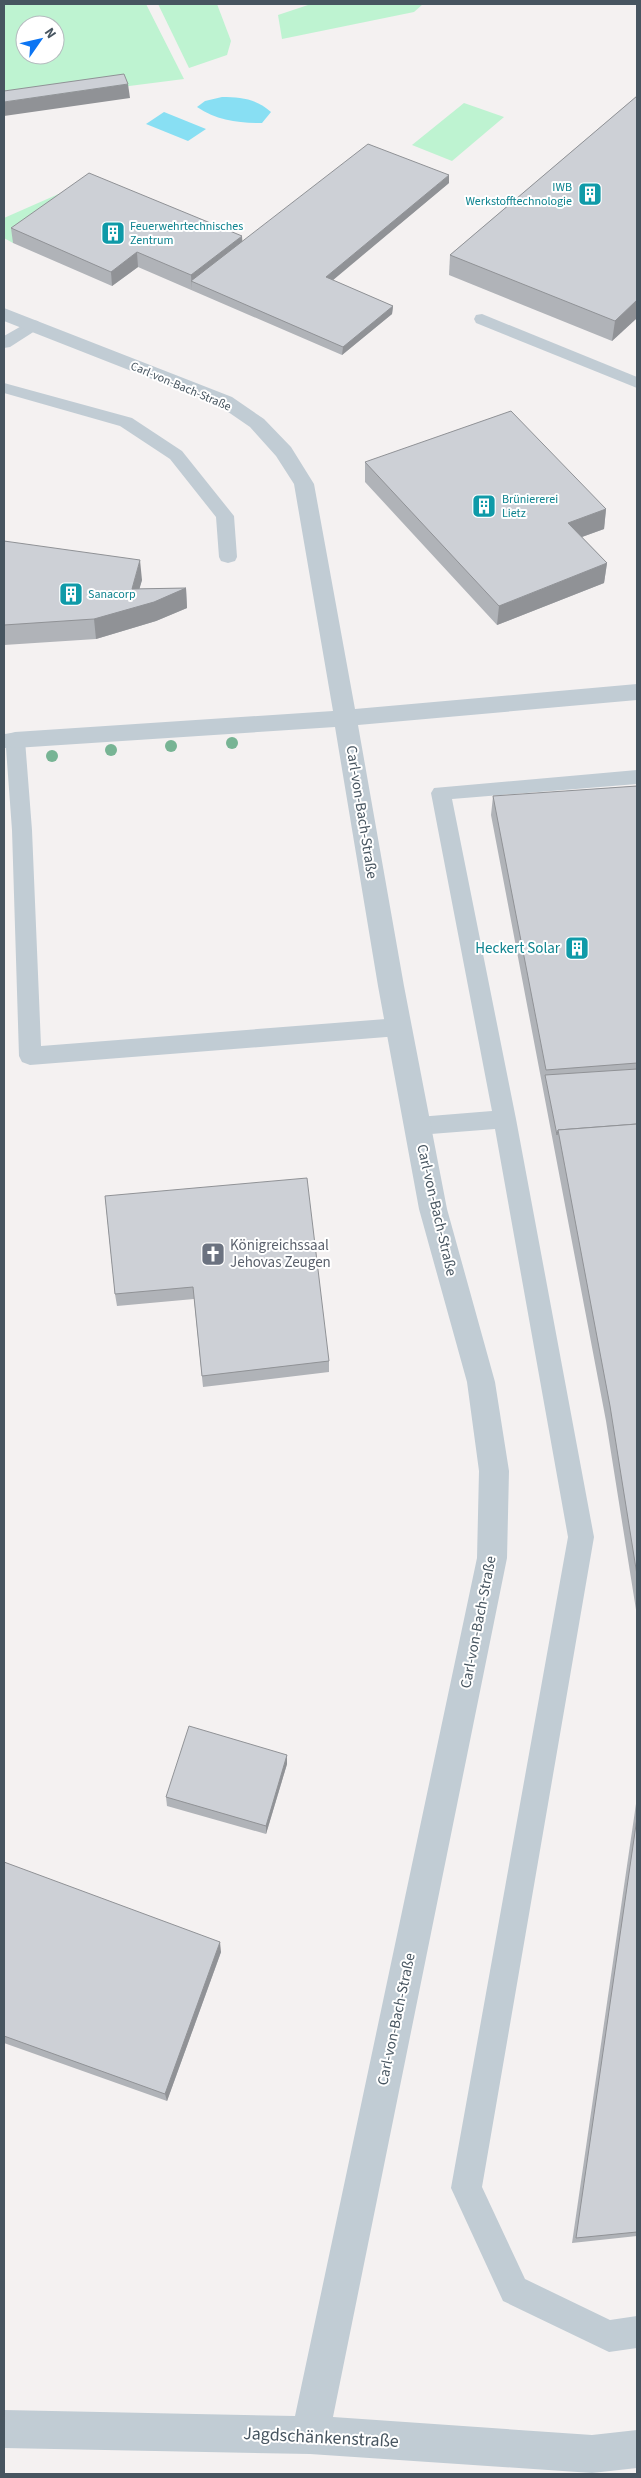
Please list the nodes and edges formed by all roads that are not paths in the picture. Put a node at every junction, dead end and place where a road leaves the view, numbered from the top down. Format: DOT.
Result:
graph roads {
  1 [pos="4,314"];
  2 [pos="482,319"];
  3 [pos="32,325"];
  4 [pos="4,343"];
  5 [pos="637,383"];
  6 [pos="4,388"];
  7 [pos="228,557"];
  8 [pos="637,692"];
  9 [pos="347,718"];
  10 [pos="10,740"];
  11 [pos="637,777"];
  12 [pos="399,1027"];
  13 [pos="505,1119"];
  14 [pos="418,1126"];
  15 [pos="637,2332"];
  16 [pos="4,2430"];
  17 [pos="310,2435"];
  18 [pos="637,2449"];
  1 -- 3 [label="street, Carl-von-Bach-Straße"];
  2 -- 5 [label="lane"];
  3 -- 4 [label="lane"];
  3 -- 9 [label="street, Carl-von-Bach-Straße"];
  6 -- 7 [label="lane"];
  8 -- 9 [label="street"];
  9 -- 10 [label="street"];
  9 -- 12 [label="street, Carl-von-Bach-Straße"];
  10 -- 12 [label="lane"];
  11 -- 13 [label="lane"];
  12 -- 14 [label="street, Carl-von-Bach-Straße"];
  13 -- 14 [label="lane"];
  13 -- 15 [label="lane"];
  14 -- 17 [label="street, Carl-von-Bach-Straße"];
  16 -- 17 [label="street, Jagdschänkenstraße"];
  17 -- 18 [label="street, Jagdschänkenstraße"];
}
